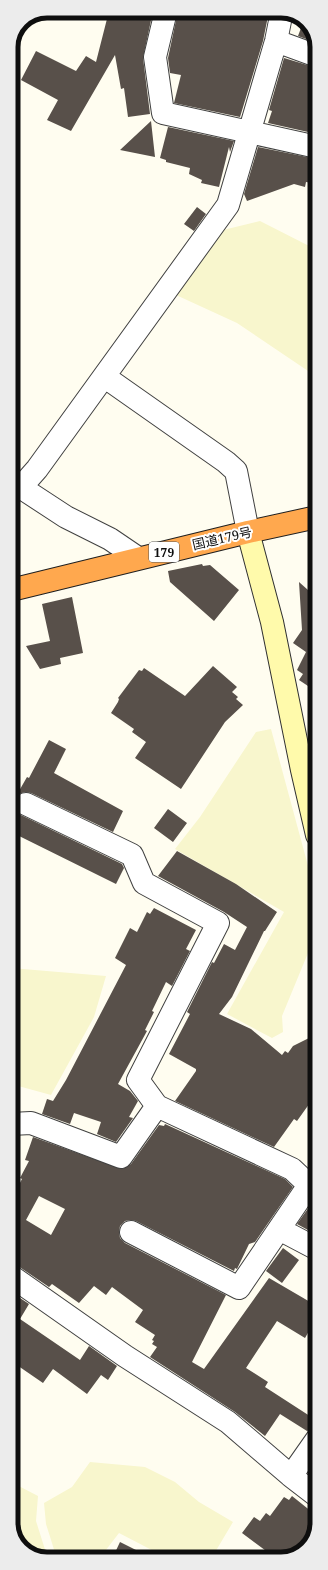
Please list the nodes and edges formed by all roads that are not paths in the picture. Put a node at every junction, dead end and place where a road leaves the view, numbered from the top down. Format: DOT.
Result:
graph roads {
  1 [pos="164,18"];
  2 [pos="281,18"];
  3 [pos="276,41"];
  4 [pos="310,53"];
  5 [pos="250,132"];
  6 [pos="310,145"];
  7 [pos="105,377"];
  8 [pos="18,482"];
  9 [pos="18,484"];
  10 [pos="310,519"];
  11 [pos="248,532"];
  12 [pos="138,558"];
  13 [pos="18,588"];
  14 [pos="26,804"];
  15 [pos="310,805"];
  16 [pos="157,1106"];
  17 [pos="18,1124"];
  18 [pos="279,1229"];
  19 [pos="131,1232"];
  20 [pos="310,1244"];
  21 [pos="18,1281"];
  22 [pos="310,1449"];
  23 [pos="291,1476"];
  24 [pos="310,1491"];
  1 -- 5 [label="street"];
  2 -- 3 [label="street"];
  3 -- 4 [label="street"];
  3 -- 5 [label="street"];
  5 -- 6 [label="street"];
  5 -- 7 [label="street"];
  7 -- 8 [label="street"];
  7 -- 11 [label="street"];
  9 -- 12 [label="street"];
  10 -- 11 [label="highway, 国道179号 / 179"];
  11 -- 12 [label="highway, 国道179号 / 179"];
  11 -- 15 [label="street"];
  12 -- 13 [label="highway, 国道179号 / 179"];
  14 -- 16 [label="street"];
  16 -- 17 [label="street"];
  16 -- 18 [label="street"];
  18 -- 19 [label="street"];
  18 -- 20 [label="street"];
  21 -- 23 [label="street"];
  22 -- 23 [label="street"];
  23 -- 24 [label="street"];
}
